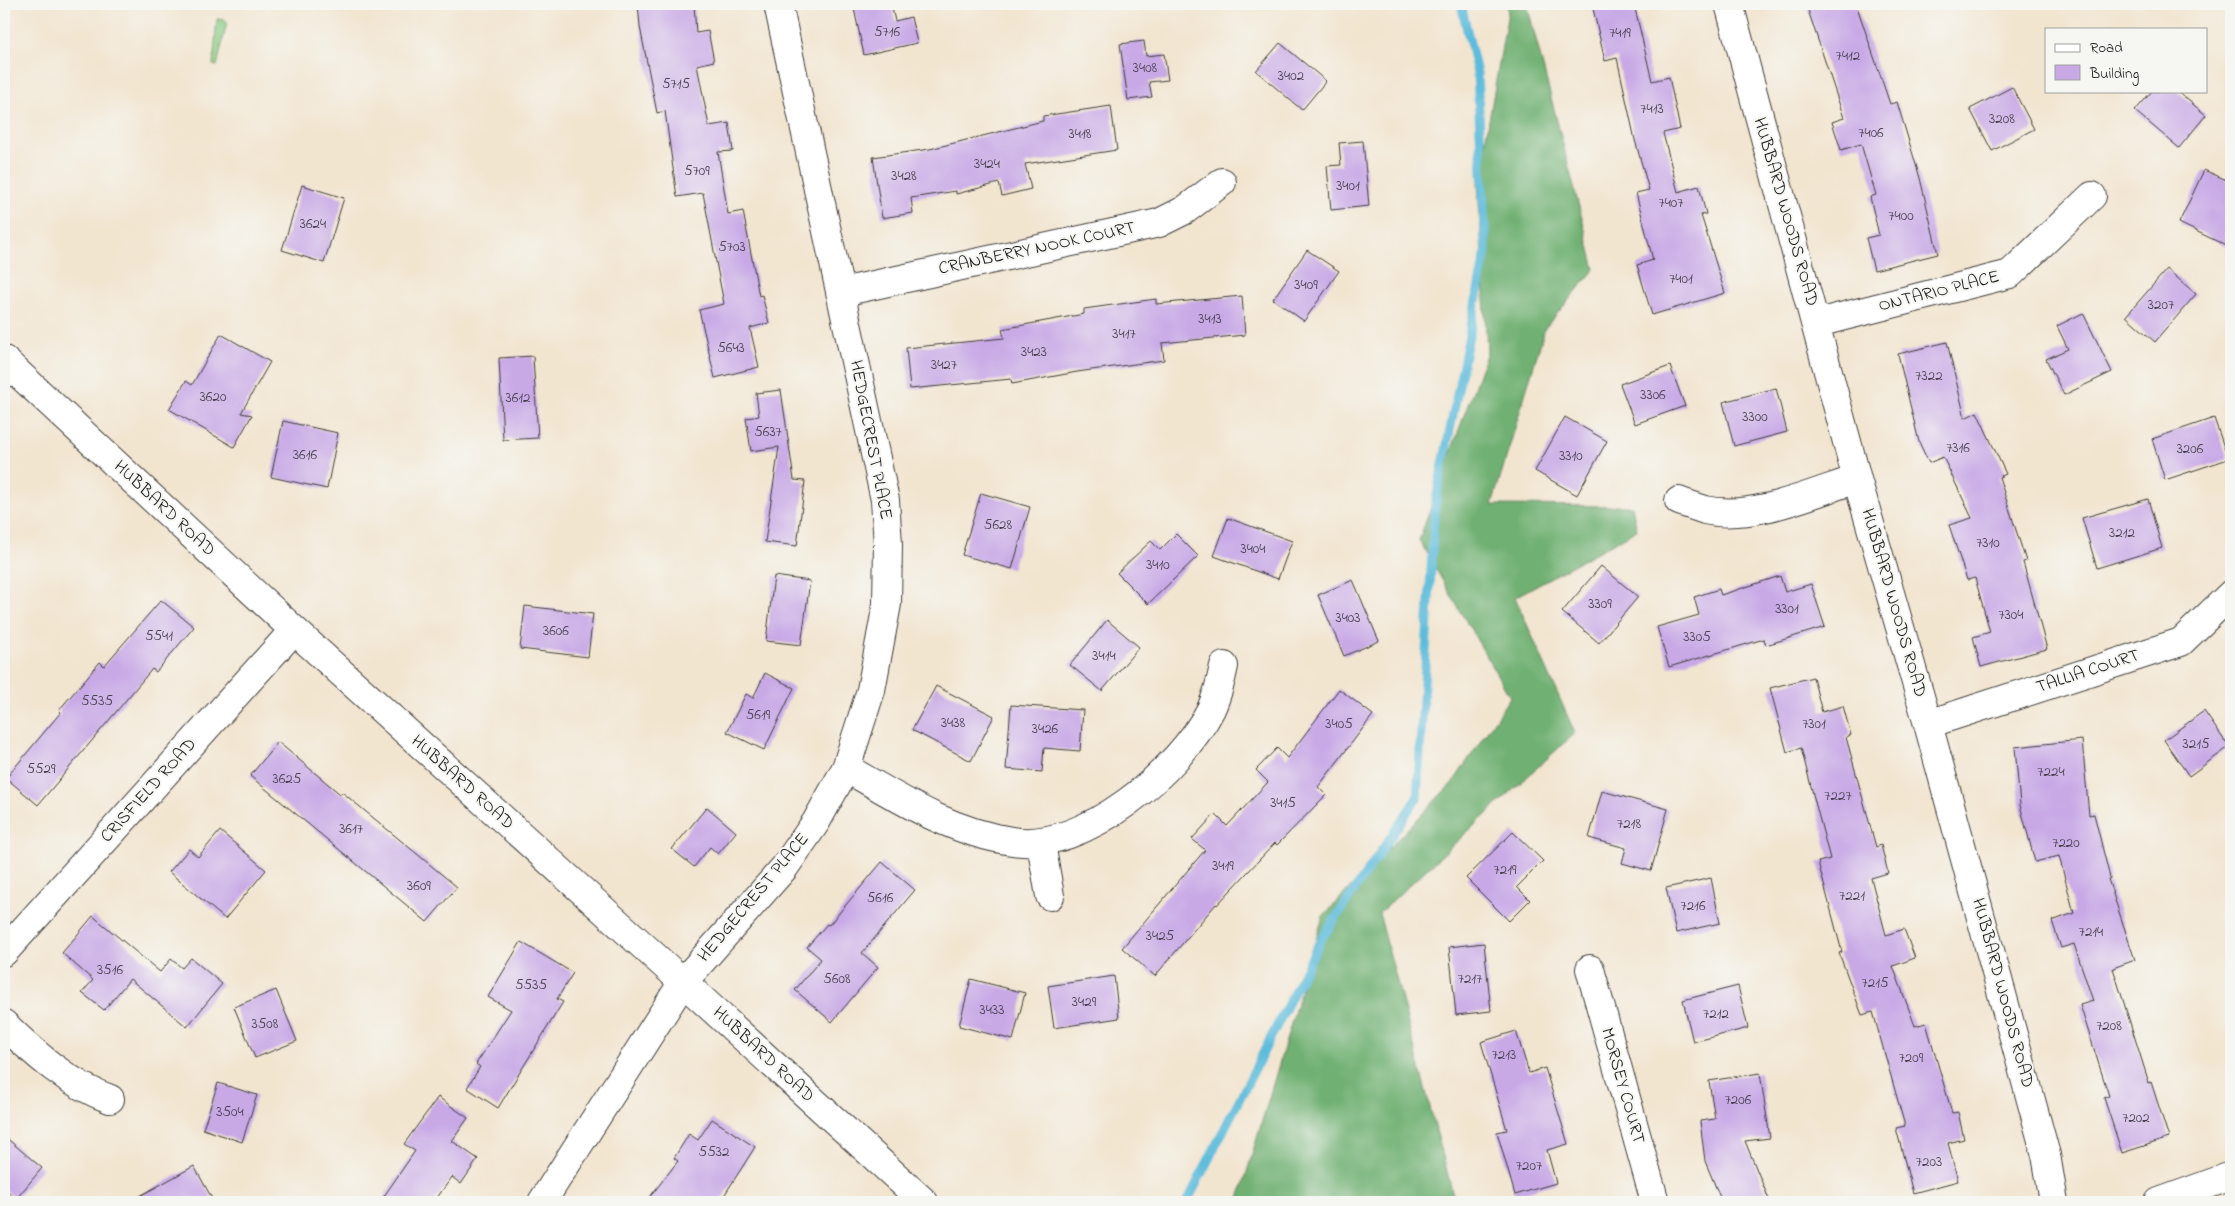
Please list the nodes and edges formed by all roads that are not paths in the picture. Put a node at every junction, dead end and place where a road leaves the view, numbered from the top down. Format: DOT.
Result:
graph roads {
  1 [pos="778,4"];
  2 [pos="1729,4"];
  3 [pos="1222,182"];
  4 [pos="2092,196"];
  5 [pos="842,292"];
  6 [pos="1817,323"];
  7 [pos="4,360"];
  8 [pos="1858,479"];
  9 [pos="1679,501"];
  10 [pos="2231,594"];
  11 [pos="294,630"];
  12 [pos="1224,666"];
  13 [pos="1928,724"];
  14 [pos="846,768"];
  15 [pos="1041,843"];
  16 [pos="1050,896"];
  17 [pos="4,952"];
  18 [pos="1590,970"];
  19 [pos="683,982"];
  20 [pos="4,1024"];
  21 [pos="110,1099"];
  22 [pos="2231,1176"];
  23 [pos="542,1202"];
  24 [pos="924,1202"];
  25 [pos="1655,1202"];
  26 [pos="2054,1202"];
  27 [pos="2159,1202"];
  1 -- 5 [label="street, HEDGECREST PLACE"];
  2 -- 6 [label="street, HUBBARD WOODS ROAD"];
  3 -- 5 [label="street, CRANBERRY NOOK COURT"];
  4 -- 6 [label="street, ONTARIO PLACE"];
  5 -- 14 [label="street, HEDGECREST PLACE"];
  6 -- 8 [label="street, HUBBARD WOODS ROAD"];
  7 -- 11 [label="street, HUBBARD ROAD"];
  8 -- 9 [label="street"];
  8 -- 13 [label="street, HUBBARD WOODS ROAD"];
  10 -- 13 [label="street, TALLIA COURT"];
  11 -- 17 [label="street, CRISFIELD ROAD"];
  11 -- 19 [label="street, HUBBARD ROAD"];
  12 -- 15 [label="street"];
  13 -- 26 [label="street, HUBBARD WOODS ROAD"];
  14 -- 15 [label="street"];
  14 -- 19 [label="street, HEDGECREST PLACE"];
  15 -- 16 [label="street"];
  18 -- 25 [label="street, MORSEY COURT"];
  19 -- 23 [label="street, HEDGECREST PLACE"];
  19 -- 24 [label="street, HUBBARD ROAD"];
  20 -- 21 [label="street"];
  22 -- 27 [label="street"];
}
